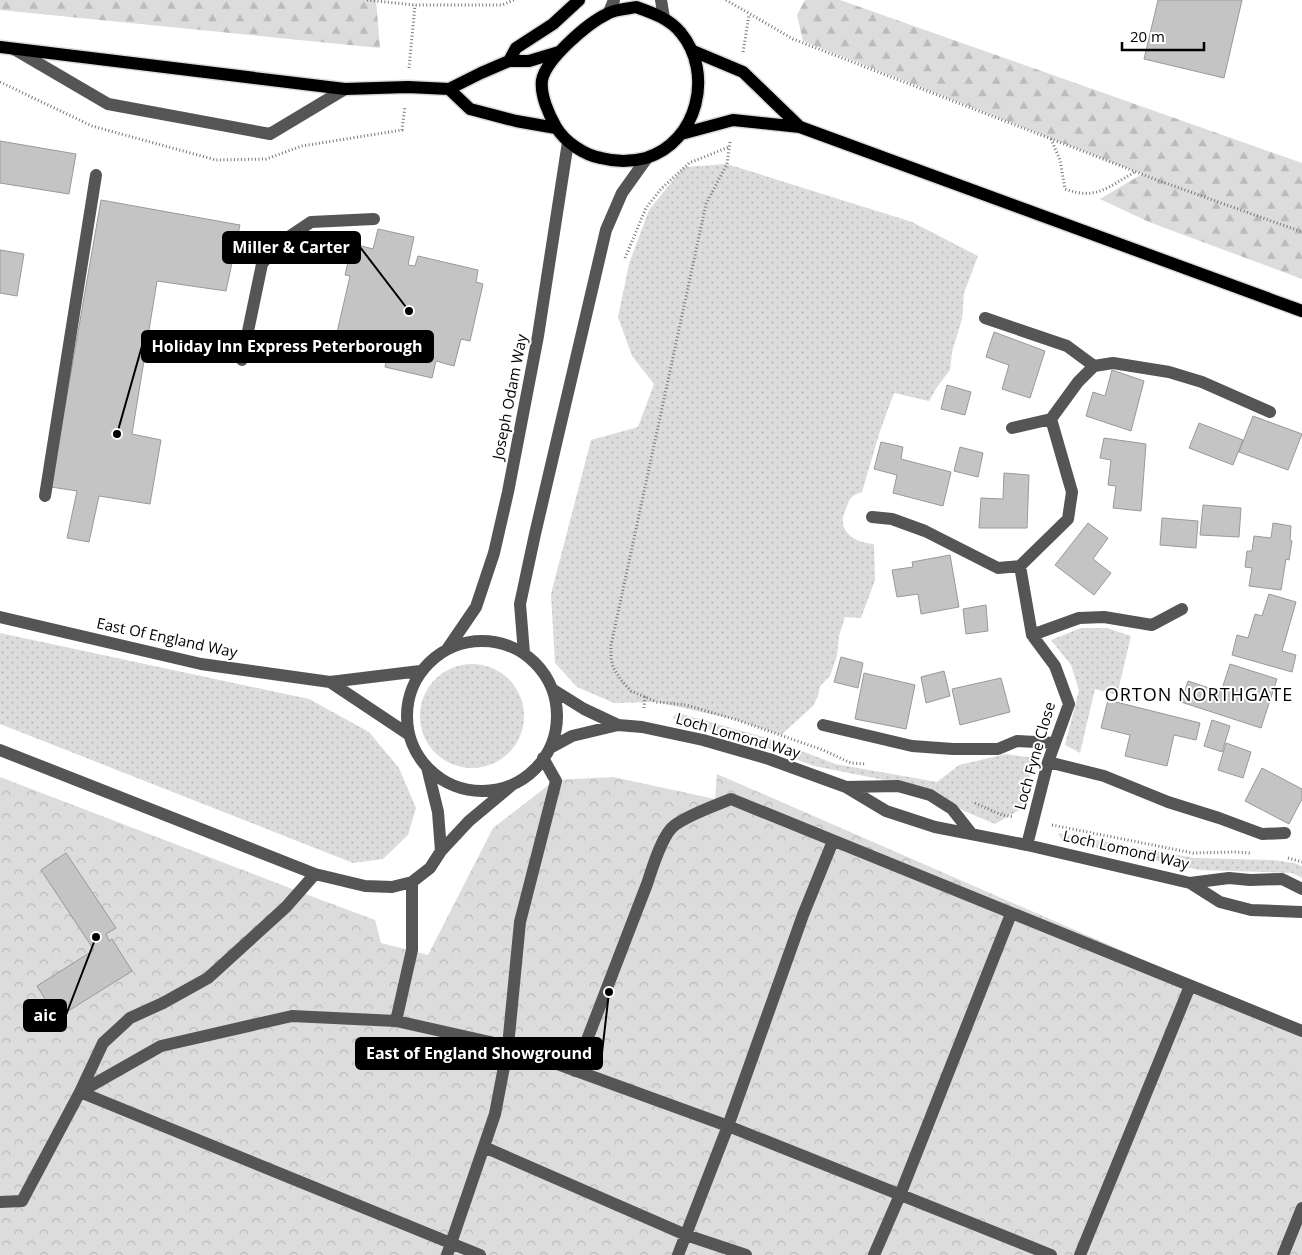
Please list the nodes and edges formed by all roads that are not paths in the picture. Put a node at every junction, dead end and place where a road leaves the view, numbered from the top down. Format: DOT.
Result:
graph roads {
  1 [pos="579,0"];
  2 [pos="614,0"];
  3 [pos="661,0"];
  4 [pos="608,12"];
  5 [pos="664,18"];
  6 [pos="0,47"];
  7 [pos="14,48"];
  8 [pos="693,51"];
  9 [pos="559,52"];
  10 [pos="509,62"];
  11 [pos="449,89"];
  12 [pos="346,90"];
  13 [pos="800,127"];
  14 [pos="556,128"];
  15 [pos="681,134"];
  16 [pos="568,142"];
  17 [pos="647,158"];
  18 [pos="96,175"];
  19 [pos="374,220"];
  20 [pos="1302,311"];
  21 [pos="985,318"];
  22 [pos="242,360"];
  23 [pos="1094,366"];
  24 [pos="1270,412"];
  25 [pos="1051,419"];
  26 [pos="1012,428"];
  27 [pos="45,496"];
  28 [pos="872,517"];
  29 [pos="1020,566"];
  30 [pos="1182,609"];
  31 [pos="0,617"];
  32 [pos="1032,635"];
  33 [pos="448,648"];
  34 [pos="524,653"];
  35 [pos="420,671"];
  36 [pos="330,682"];
  37 [pos="552,689"];
  38 [pos="618,725"];
  39 [pos="822,725"];
  40 [pos="408,734"];
  41 [pos="1055,743"];
  42 [pos="0,750"];
  43 [pos="547,753"];
  44 [pos="1048,762"];
  45 [pos="427,767"];
  46 [pos="512,785"];
  47 [pos="846,787"];
  48 [pos="972,833"];
  49 [pos="1285,833"];
  50 [pos="833,841"];
  51 [pos="1028,845"];
  52 [pos="441,851"];
  53 [pos="315,874"];
  54 [pos="412,882"];
  55 [pos="1190,882"];
  56 [pos="1302,889"];
  57 [pos="1302,912"];
  58 [pos="1011,914"];
  59 [pos="1190,986"];
  60 [pos="396,1021"];
  61 [pos="1302,1031"];
  62 [pos="508,1046"];
  63 [pos="575,1071"];
  64 [pos="80,1092"];
  65 [pos="728,1126"];
  66 [pos="484,1147"];
  67 [pos="900,1195"];
  68 [pos="0,1202"];
  69 [pos="1302,1208"];
  70 [pos="686,1235"];
  71 [pos="449,1249"];
  72 [pos="480,1255"];
  73 [pos="678,1255"];
  74 [pos="746,1255"];
  75 [pos="874,1255"];
  76 [pos="1051,1255"];
  77 [pos="1080,1255"];
  78 [pos="1283,1255"];
  1 -- 10 [label="main road"];
  2 -- 4 [label="street"];
  3 -- 5 [label="street"];
  4 -- 5 [label="main road"];
  4 -- 9 [label="main road"];
  5 -- 8 [label="main road"];
  6 -- 7 [label="main road"];
  7 -- 12 [label="main road"];
  7 -- 12 [label="street"];
  8 -- 13 [label="main road"];
  8 -- 15 [label="main road"];
  9 -- 10 [label="main road"];
  9 -- 14 [label="main road"];
  10 -- 11 [label="main road"];
  11 -- 12 [label="main road"];
  11 -- 14 [label="main road"];
  13 -- 15 [label="main road"];
  13 -- 20 [label="main road"];
  14 -- 16 [label="main road"];
  15 -- 17 [label="main road"];
  16 -- 17 [label="main road"];
  16 -- 33 [label="street, Joseph Odam Way"];
  17 -- 34 [label="street"];
  18 -- 27 [label="street"];
  19 -- 22 [label="street"];
  21 -- 23 [label="street"];
  23 -- 24 [label="street"];
  23 -- 25 [label="street"];
  25 -- 26 [label="street"];
  25 -- 29 [label="street"];
  28 -- 29 [label="street"];
  29 -- 32 [label="street, Loch Fyne Close"];
  30 -- 32 [label="street"];
  31 -- 36 [label="street, East Of England Way"];
  32 -- 41 [label="street, Loch Fyne Close"];
  33 -- 34 [label="street"];
  33 -- 35 [label="street"];
  34 -- 37 [label="street"];
  35 -- 36 [label="street, East Of England Way"];
  35 -- 40 [label="street"];
  36 -- 40 [label="street, East Of England Way"];
  37 -- 38 [label="street, Loch Lomond Way"];
  37 -- 43 [label="street"];
  38 -- 43 [label="street, Loch Lomond Way"];
  38 -- 47 [label="street, Loch Lomond Way"];
  39 -- 41 [label="street"];
  40 -- 45 [label="street"];
  41 -- 44 [label="street, Loch Fyne Close"];
  42 -- 53 [label="street"];
  43 -- 46 [label="street"];
  43 -- 62 [label="street"];
  44 -- 49 [label="street"];
  44 -- 51 [label="street, Loch Fyne Close"];
  45 -- 46 [label="street"];
  45 -- 52 [label="street"];
  46 -- 52 [label="street"];
  47 -- 48 [label="street, Loch Lomond Way"];
  47 -- 48 [label="street, Loch Lomond Way"];
  48 -- 51 [label="street, Loch Lomond Way"];
  50 -- 58 [label="street"];
  50 -- 63 [label="street"];
  50 -- 65 [label="street"];
  51 -- 55 [label="street, Loch Lomond Way"];
  52 -- 54 [label="street"];
  53 -- 54 [label="street"];
  53 -- 64 [label="street"];
  54 -- 60 [label="street"];
  55 -- 56 [label="street, Loch Lomond Way"];
  55 -- 57 [label="street"];
  58 -- 59 [label="street"];
  58 -- 67 [label="street"];
  59 -- 61 [label="street"];
  59 -- 77 [label="street"];
  60 -- 62 [label="street"];
  60 -- 64 [label="street"];
  62 -- 63 [label="street"];
  62 -- 66 [label="street"];
  63 -- 65 [label="street"];
  64 -- 68 [label="street"];
  64 -- 71 [label="street"];
  65 -- 67 [label="street"];
  65 -- 70 [label="street"];
  66 -- 70 [label="street"];
  66 -- 71 [label="street"];
  67 -- 75 [label="street"];
  67 -- 76 [label="street"];
  69 -- 78 [label="street"];
  70 -- 73 [label="street"];
  70 -- 74 [label="street"];
  71 -- 72 [label="street"];
}
